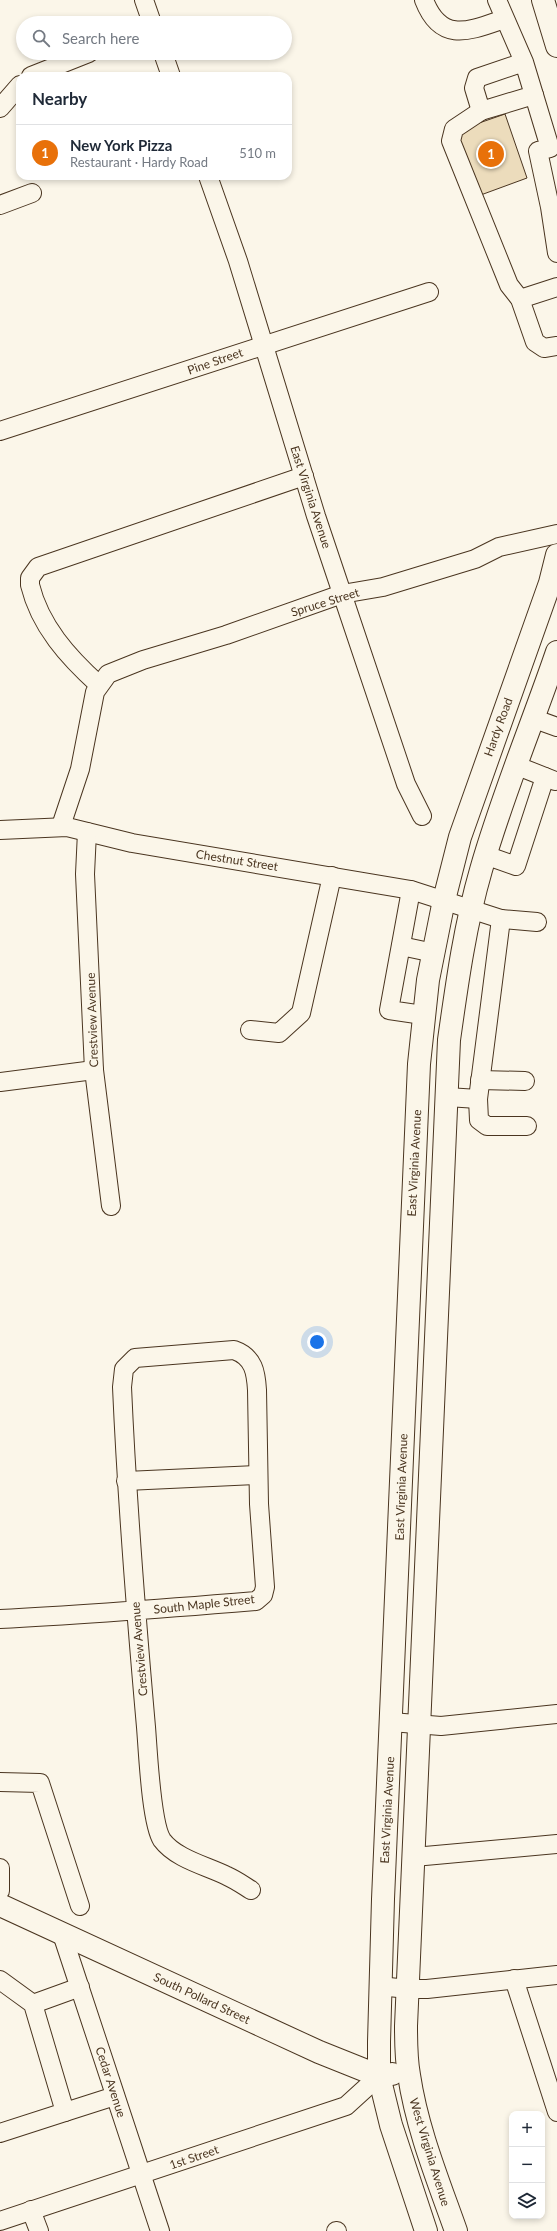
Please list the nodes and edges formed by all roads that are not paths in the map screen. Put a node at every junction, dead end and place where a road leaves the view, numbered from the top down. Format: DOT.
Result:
graph roads {
  1 [pos="144,0"];
  2 [pos="497,0"];
  3 [pos="543,0"];
  4 [pos="428,3"];
  5 [pos="150,16"];
  6 [pos="504,19"];
  7 [pos="557,46"];
  8 [pos="71,60"];
  9 [pos="165,60"];
  10 [pos="524,62"];
  11 [pos="41,72"];
  12 [pos="170,72"];
  13 [pos="16,90"];
  14 [pos="534,95"];
  15 [pos="0,108"];
  16 [pos="481,111"];
  17 [pos="553,147"];
  18 [pos="209,180"];
  19 [pos="32,193"];
  20 [pos="0,205"];
  21 [pos="554,206"];
  22 [pos="557,252"];
  23 [pos="557,287"];
  24 [pos="429,292"];
  25 [pos="520,299"];
  26 [pos="263,344"];
  27 [pos="557,346"];
  28 [pos="0,431"];
  29 [pos="304,476"];
  30 [pos="557,534"];
  31 [pos="557,555"];
  32 [pos="342,594"];
  33 [pos="557,652"];
  34 [pos="99,685"];
  35 [pos="532,718"];
  36 [pos="557,727"];
  37 [pos="515,765"];
  38 [pos="551,779"];
  39 [pos="422,816"];
  40 [pos="61,826"];
  41 [pos="0,830"];
  42 [pos="87,832"];
  43 [pos="485,855"];
  44 [pos="332,876"];
  45 [pos="411,890"];
  46 [pos="444,900"];
  47 [pos="472,911"];
  48 [pos="501,919"];
  49 [pos="537,922"];
  50 [pos="401,946"];
  51 [pos="434,953"];
  52 [pos="423,1015"];
  53 [pos="250,1030"];
  54 [pos="94,1070"];
  55 [pos="480,1080"];
  56 [pos="525,1081"];
  57 [pos="0,1082"];
  58 [pos="447,1097"];
  59 [pos="478,1099"];
  60 [pos="527,1126"];
  61 [pos="111,1206"];
  62 [pos="134,1358"];
  63 [pos="258,1475"];
  64 [pos="126,1482"];
  65 [pos="136,1610"];
  66 [pos="0,1619"];
  67 [pos="557,1714"];
  68 [pos="391,1722"];
  69 [pos="420,1725"];
  70 [pos="0,1782"];
  71 [pos="557,1844"];
  72 [pos="414,1857"];
  73 [pos="0,1868"];
  74 [pos="251,1890"];
  75 [pos="0,1891"];
  76 [pos="0,1905"];
  77 [pos="80,1906"];
  78 [pos="62,1934"];
  79 [pos="557,1975"];
  80 [pos="514,1979"];
  81 [pos="0,1980"];
  82 [pos="379,1986"];
  83 [pos="80,1987"];
  84 [pos="408,1990"];
  85 [pos="33,2004"];
  86 [pos="408,2073"];
  87 [pos="379,2076"];
  88 [pos="115,2096"];
  89 [pos="65,2112"];
  90 [pos="557,2112"];
  91 [pos="0,2133"];
  92 [pos="142,2175"];
  93 [pos="31,2210"];
  94 [pos="0,2221"];
  95 [pos="39,2231"];
  96 [pos="160,2231"];
  97 [pos="426,2231"];
  98 [pos="456,2231"];
  1 -- 5 [label="street"];
  2 -- 6 [label="street"];
  3 -- 7 [label="main road"];
  4 -- 6 [label="street"];
  6 -- 10 [label="street"];
  8 -- 11 [label="street"];
  9 -- 12 [label="street"];
  10 -- 14 [label="street"];
  10 -- 16 [label="street"];
  13 -- 15 [label="street"];
  14 -- 16 [label="street"];
  14 -- 17 [label="street"];
  16 -- 25 [label="street"];
  17 -- 21 [label="street"];
  18 -- 26 [label="street, East Virginia Avenue"];
  19 -- 20 [label="street"];
  21 -- 22 [label="street"];
  23 -- 25 [label="street"];
  24 -- 26 [label="street, Pine Street"];
  25 -- 27 [label="street"];
  26 -- 28 [label="street, Pine Street"];
  26 -- 29 [label="street, East Virginia Avenue"];
  29 -- 32 [label="street, East Virginia Avenue"];
  29 -- 34 [label="street"];
  30 -- 32 [label="street, Spruce Street"];
  31 -- 46 [label="main road, Hardy Road"];
  32 -- 34 [label="street, Spruce Street"];
  32 -- 39 [label="street, East Virginia Avenue"];
  33 -- 35 [label="main road"];
  34 -- 40 [label="street"];
  35 -- 36 [label="street"];
  35 -- 37 [label="main road"];
  37 -- 38 [label="street"];
  37 -- 43 [label="main road"];
  38 -- 43 [label="street"];
  40 -- 41 [label="street, Chestnut Street"];
  40 -- 42 [label="street, Chestnut Street"];
  42 -- 44 [label="street, Chestnut Street"];
  42 -- 54 [label="street, Crestview Avenue"];
  43 -- 47 [label="main road"];
  44 -- 45 [label="street, Chestnut Street"];
  44 -- 53 [label="street"];
  45 -- 46 [label="street, Chestnut Street"];
  45 -- 50 [label="street"];
  46 -- 47 [label="street, Chestnut Street"];
  46 -- 51 [label="main road, East Virginia Avenue"];
  47 -- 48 [label="street, Chestnut Street"];
  47 -- 58 [label="main road"];
  48 -- 49 [label="street, Chestnut Street"];
  48 -- 55 [label="street"];
  50 -- 51 [label="street"];
  50 -- 52 [label="street"];
  51 -- 52 [label="main road, East Virginia Avenue"];
  52 -- 68 [label="main road, East Virginia Avenue"];
  54 -- 57 [label="street"];
  54 -- 61 [label="street, Crestview Avenue"];
  55 -- 56 [label="street"];
  55 -- 59 [label="street"];
  58 -- 59 [label="street"];
  58 -- 69 [label="main road"];
  59 -- 60 [label="street"];
  62 -- 63 [label="street, South Maple Street"];
  62 -- 64 [label="street, Crestview Avenue"];
  63 -- 64 [label="street"];
  63 -- 65 [label="street, South Maple Street"];
  64 -- 65 [label="street, Crestview Avenue"];
  65 -- 66 [label="street, South Maple Street"];
  65 -- 74 [label="street, Crestview Avenue"];
  67 -- 69 [label="street"];
  68 -- 69 [label="street"];
  68 -- 82 [label="main road, East Virginia Avenue"];
  69 -- 72 [label="main road"];
  70 -- 77 [label="street"];
  71 -- 72 [label="street"];
  72 -- 84 [label="main road"];
  73 -- 75 [label="street"];
  76 -- 78 [label="main road, South Pollard Street"];
  78 -- 83 [label="street, Cedar Avenue"];
  78 -- 87 [label="main road, South Pollard Street"];
  79 -- 80 [label="street"];
  80 -- 84 [label="street"];
  80 -- 90 [label="street"];
  81 -- 85 [label="street"];
  82 -- 84 [label="street"];
  82 -- 87 [label="main road, East Virginia Avenue"];
  83 -- 85 [label="street"];
  83 -- 88 [label="street, Cedar Avenue"];
  84 -- 86 [label="main road"];
  85 -- 89 [label="street"];
  86 -- 87 [label="main road, South Pollard Street"];
  86 -- 98 [label="main road, West Virginia Avenue"];
  87 -- 92 [label="street, 1st Street"];
  87 -- 97 [label="main road"];
  88 -- 89 [label="street"];
  88 -- 92 [label="street, Cedar Avenue"];
  89 -- 91 [label="street"];
  92 -- 93 [label="street, 1st Street"];
  92 -- 96 [label="street, Cedar Avenue"];
  93 -- 94 [label="street, 1st Street"];
  93 -- 95 [label="street"];
}
